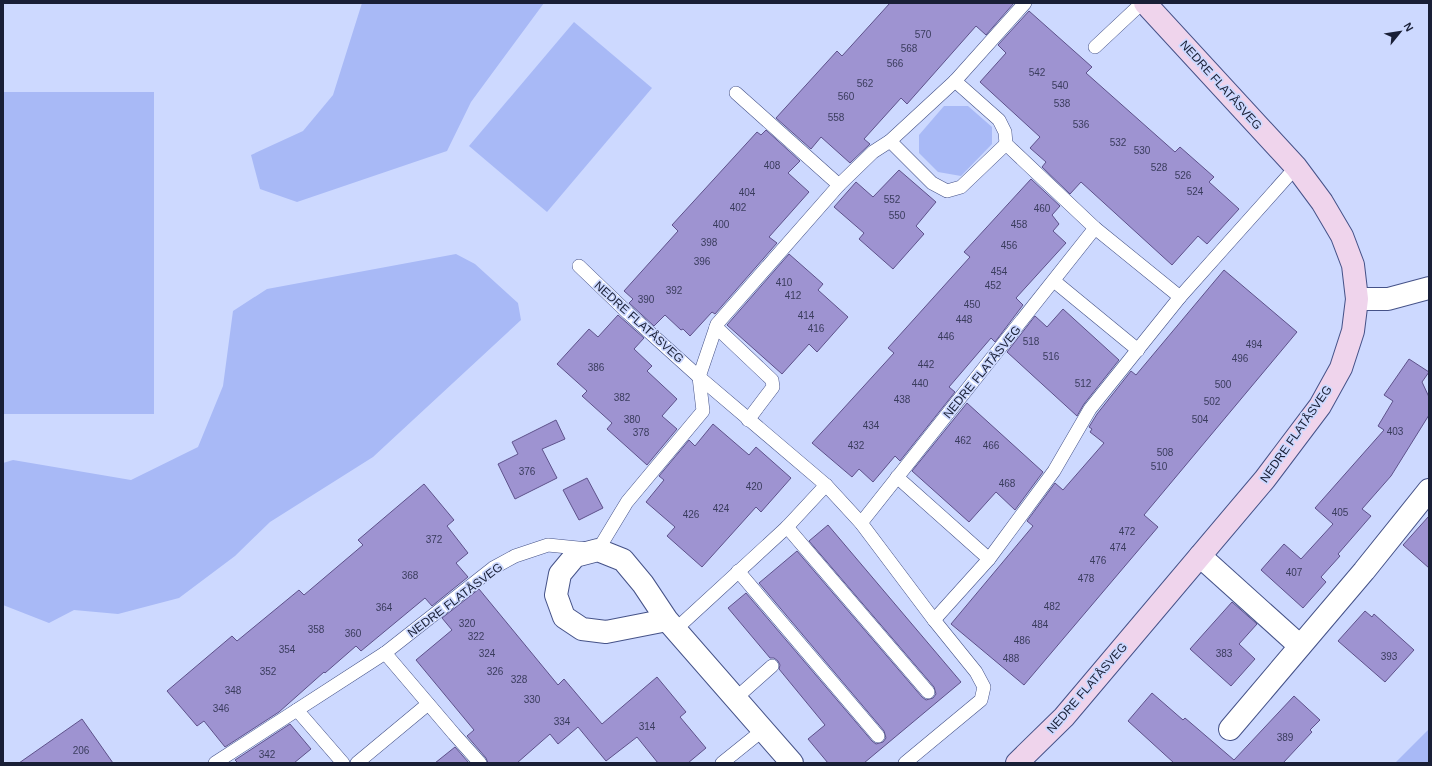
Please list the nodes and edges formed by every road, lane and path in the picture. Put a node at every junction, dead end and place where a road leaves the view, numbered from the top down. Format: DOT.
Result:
graph roads {
  1 [pos="1025,3"];
  2 [pos="1144,3"];
  3 [pos="1095,47"];
  4 [pos="955,81"];
  5 [pos="736,93"];
  6 [pos="890,141"];
  7 [pos="1006,144"];
  8 [pos="1296,167"];
  9 [pos="839,185"];
  10 [pos="1095,228"];
  11 [pos="579,266"];
  12 [pos="1054,281"];
  13 [pos="1429,288"];
  14 [pos="1180,297"];
  15 [pos="1357,299"];
  16 [pos="716,327"];
  17 [pos="1138,350"];
  18 [pos="699,377"];
  19 [pos="748,420"];
  20 [pos="897,477"];
  21 [pos="826,485"];
  22 [pos="1429,490"];
  23 [pos="861,523"];
  24 [pos="787,526"];
  25 [pos="598,550"];
  26 [pos="1200,556"];
  27 [pos="989,559"];
  28 [pos="738,571"];
  29 [pos="934,620"];
  30 [pos="671,624"];
  31 [pos="1300,646"];
  32 [pos="385,653"];
  33 [pos="772,666"];
  34 [pos="928,692"];
  35 [pos="736,698"];
  36 [pos="428,704"];
  37 [pos="297,710"];
  38 [pos="1230,729"];
  39 [pos="763,730"];
  40 [pos="878,736"];
  41 [pos="215,763"];
  42 [pos="343,763"];
  43 [pos="357,763"];
  44 [pos="480,763"];
  45 [pos="722,763"];
  46 [pos="792,763"];
  47 [pos="905,763"];
  48 [pos="1017,763"];
  1 -- 4 [label="lane"];
  2 -- 3 [label="lane"];
  2 -- 8 [label="street, NEDRE FLATÅSVEG"];
  4 -- 6 [label="lane"];
  4 -- 7 [label="lane"];
  5 -- 9 [label="lane"];
  6 -- 7 [label="lane"];
  6 -- 9 [label="lane"];
  7 -- 10 [label="lane"];
  8 -- 14 [label="lane"];
  8 -- 15 [label="street, NEDRE FLATÅSVEG"];
  9 -- 16 [label="lane"];
  10 -- 12 [label="lane, NEDRE FLATÅSVEG"];
  10 -- 14 [label="lane"];
  11 -- 18 [label="lane, NEDRE FLATÅSVEG"];
  12 -- 17 [label="lane"];
  12 -- 20 [label="lane, NEDRE FLATÅSVEG"];
  13 -- 15 [label="street"];
  14 -- 17 [label="lane"];
  15 -- 26 [label="street, NEDRE FLATÅSVEG"];
  16 -- 18 [label="lane"];
  16 -- 19 [label="lane"];
  17 -- 27 [label="lane"];
  18 -- 19 [label="lane, NEDRE FLATÅSVEG"];
  18 -- 25 [label="lane"];
  19 -- 21 [label="lane, NEDRE FLATÅSVEG"];
  20 -- 23 [label="lane, NEDRE FLATÅSVEG"];
  20 -- 27 [label="lane"];
  21 -- 23 [label="lane, NEDRE FLATÅSVEG"];
  21 -- 24 [label="lane"];
  22 -- 31 [label="street"];
  23 -- 29 [label="lane, NEDRE FLATÅSVEG"];
  24 -- 28 [label="lane"];
  24 -- 34 [label="lane"];
  25 -- 30 [label="street, NEDRE FLATÅSVEG"];
  25 -- 30 [label="street"];
  25 -- 32 [label="lane, NEDRE FLATÅSVEG"];
  26 -- 31 [label="street"];
  26 -- 48 [label="street, NEDRE FLATÅSVEG"];
  27 -- 29 [label="lane"];
  28 -- 30 [label="lane"];
  28 -- 40 [label="lane"];
  29 -- 47 [label="lane, NEDRE FLATÅSVEG"];
  30 -- 35 [label="street, NEDRE FLATÅSVEG"];
  31 -- 38 [label="street"];
  32 -- 36 [label="lane"];
  32 -- 37 [label="lane, NEDRE FLATÅSVEG"];
  33 -- 35 [label="lane"];
  35 -- 39 [label="street, NEDRE FLATÅSVEG"];
  36 -- 43 [label="lane"];
  36 -- 44 [label="lane"];
  37 -- 41 [label="lane, NEDRE FLATÅSVEG"];
  37 -- 42 [label="lane"];
  39 -- 45 [label="lane"];
  39 -- 46 [label="street, NEDRE FLATÅSVEG"];
}
